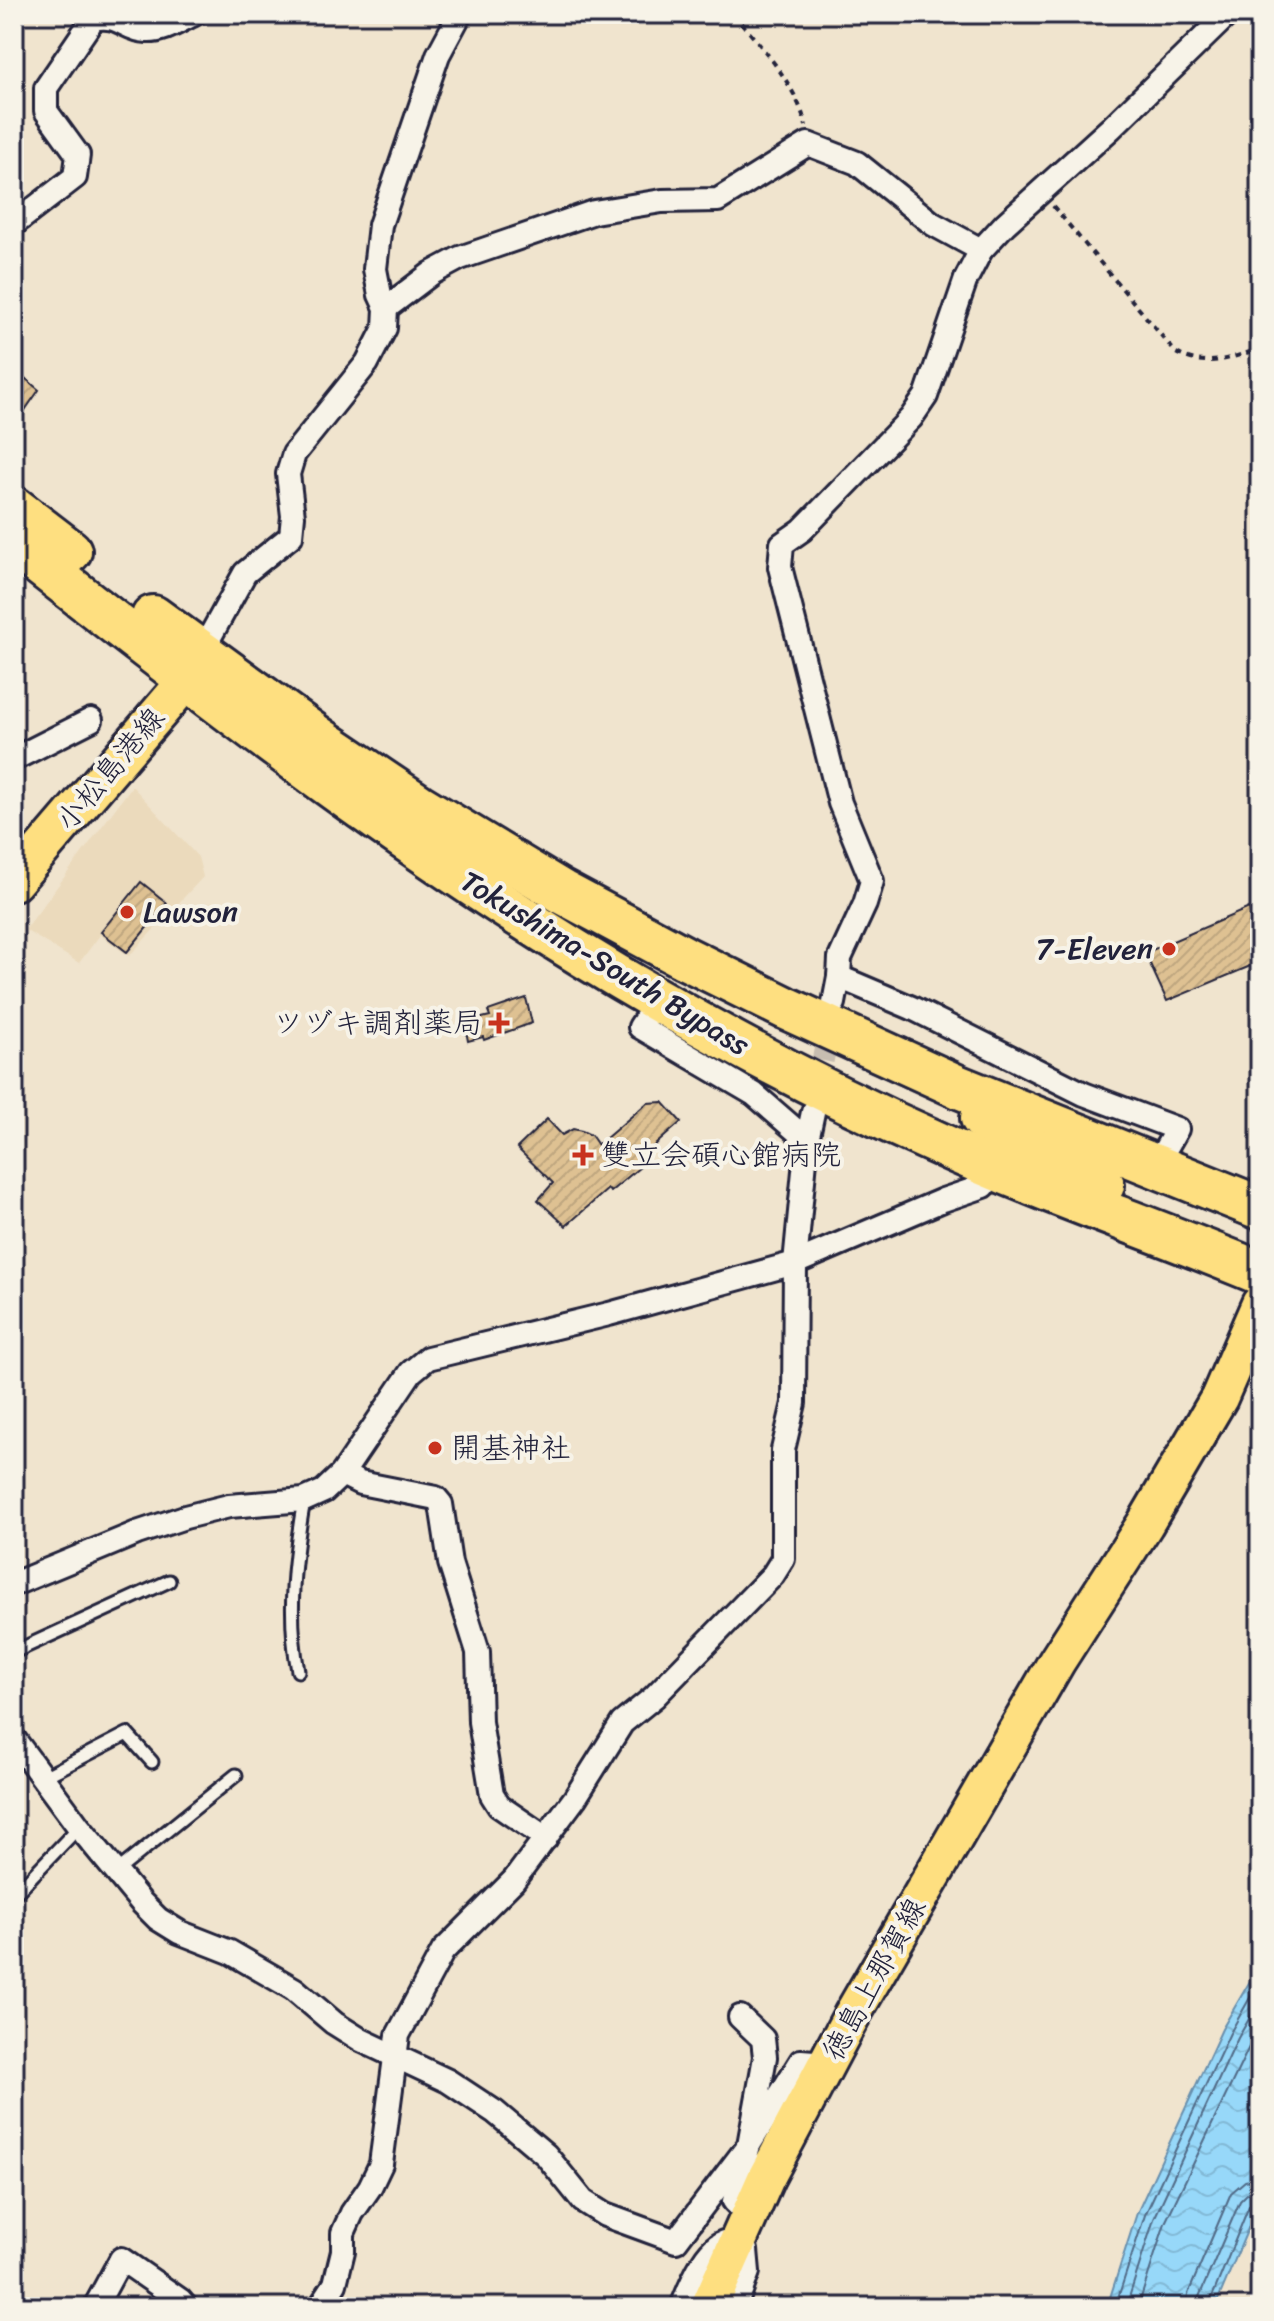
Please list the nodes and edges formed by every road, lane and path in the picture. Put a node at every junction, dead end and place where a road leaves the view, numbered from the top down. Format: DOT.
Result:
graph roads {
  1 [pos="194,14"];
  2 [pos="460,14"];
  3 [pos="634,14"];
  4 [pos="669,14"];
  5 [pos="734,14"];
  6 [pos="1228,14"];
  7 [pos="808,144"];
  8 [pos="1042,192"];
  9 [pos="14,224"];
  10 [pos="981,250"];
  11 [pos="386,308"];
  12 [pos="1260,349"];
  13 [pos="14,508"];
  14 [pos="14,544"];
  15 [pos="194,666"];
  16 [pos="91,720"];
  17 [pos="14,759"];
  18 [pos="452,849"];
  19 [pos="14,882"];
  20 [pos="839,977"];
  21 [pos="658,1000"];
  22 [pos="834,1003"];
  23 [pos="885,1054"];
  24 [pos="813,1112"];
  25 [pos="807,1140"];
  26 [pos="1155,1167"];
  27 [pos="984,1186"];
  28 [pos="1260,1208"];
  29 [pos="795,1263"];
  30 [pos="1260,1274"];
  31 [pos="342,1474"];
  32 [pos="304,1500"];
  33 [pos="169,1581"];
  34 [pos="14,1584"];
  35 [pos="14,1652"];
  36 [pos="298,1671"];
  37 [pos="14,1739"];
  38 [pos="152,1762"];
  39 [pos="236,1775"];
  40 [pos="42,1778"];
  41 [pos="79,1827"];
  42 [pos="546,1838"];
  43 [pos="116,1872"];
  44 [pos="14,1895"];
  45 [pos="740,2017"];
  46 [pos="395,2057"];
  47 [pos="827,2063"];
  48 [pos="749,2145"];
  49 [pos="742,2228"];
  50 [pos="95,2307"];
  51 [pos="186,2307"];
  52 [pos="320,2307"];
  53 [pos="682,2307"];
  54 [pos="709,2307"];
  55 [pos="735,2307"];
  1 -- 9 [label="street"];
  2 -- 11 [label="street"];
  3 -- 4 [label="path"];
  5 -- 7 [label="path"];
  6 -- 8 [label="street"];
  7 -- 10 [label="street"];
  7 -- 11 [label="street"];
  8 -- 10 [label="street"];
  8 -- 12 [label="path"];
  10 -- 20 [label="street"];
  11 -- 15 [label="street"];
  13 -- 15 [label="highway, Tokushima-South Bypass"];
  14 -- 15 [label="highway, Tokushima-South Bypass"];
  15 -- 18 [label="highway, Tokushima-South Bypass"];
  15 -- 19 [label="main road, 小松島港線"];
  16 -- 17 [label="street"];
  18 -- 21 [label="highway, Tokushima-South Bypass"];
  18 -- 23 [label="highway, Tokushima-South Bypass"];
  20 -- 22 [label="street"];
  20 -- 26 [label="street"];
  21 -- 25 [label="street"];
  21 -- 30 [label="highway, Tokushima-South Bypass"];
  23 -- 26 [label="highway, Tokushima-South Bypass"];
  23 -- 30 [label="highway"];
  24 -- 25 [label="street"];
  25 -- 29 [label="street"];
  26 -- 28 [label="highway, Tokushima-South Bypass"];
  27 -- 29 [label="street"];
  29 -- 31 [label="street"];
  29 -- 42 [label="street"];
  30 -- 47 [label="main road, 徳島上那賀線"];
  31 -- 32 [label="street"];
  31 -- 42 [label="street"];
  32 -- 34 [label="street"];
  32 -- 36 [label="lane"];
  33 -- 35 [label="lane"];
  37 -- 40 [label="street"];
  38 -- 40 [label="lane"];
  39 -- 43 [label="lane"];
  40 -- 41 [label="street"];
  41 -- 43 [label="street"];
  41 -- 44 [label="lane"];
  42 -- 46 [label="street"];
  43 -- 46 [label="street"];
  45 -- 48 [label="street"];
  46 -- 48 [label="street"];
  46 -- 52 [label="street"];
  47 -- 48 [label="street"];
  47 -- 49 [label="main road, 徳島上那賀線"];
  48 -- 49 [label="street"];
  49 -- 53 [label="street"];
  49 -- 54 [label="main road, 徳島上那賀線"];
  49 -- 55 [label="street"];
  50 -- 51 [label="street"];
}
